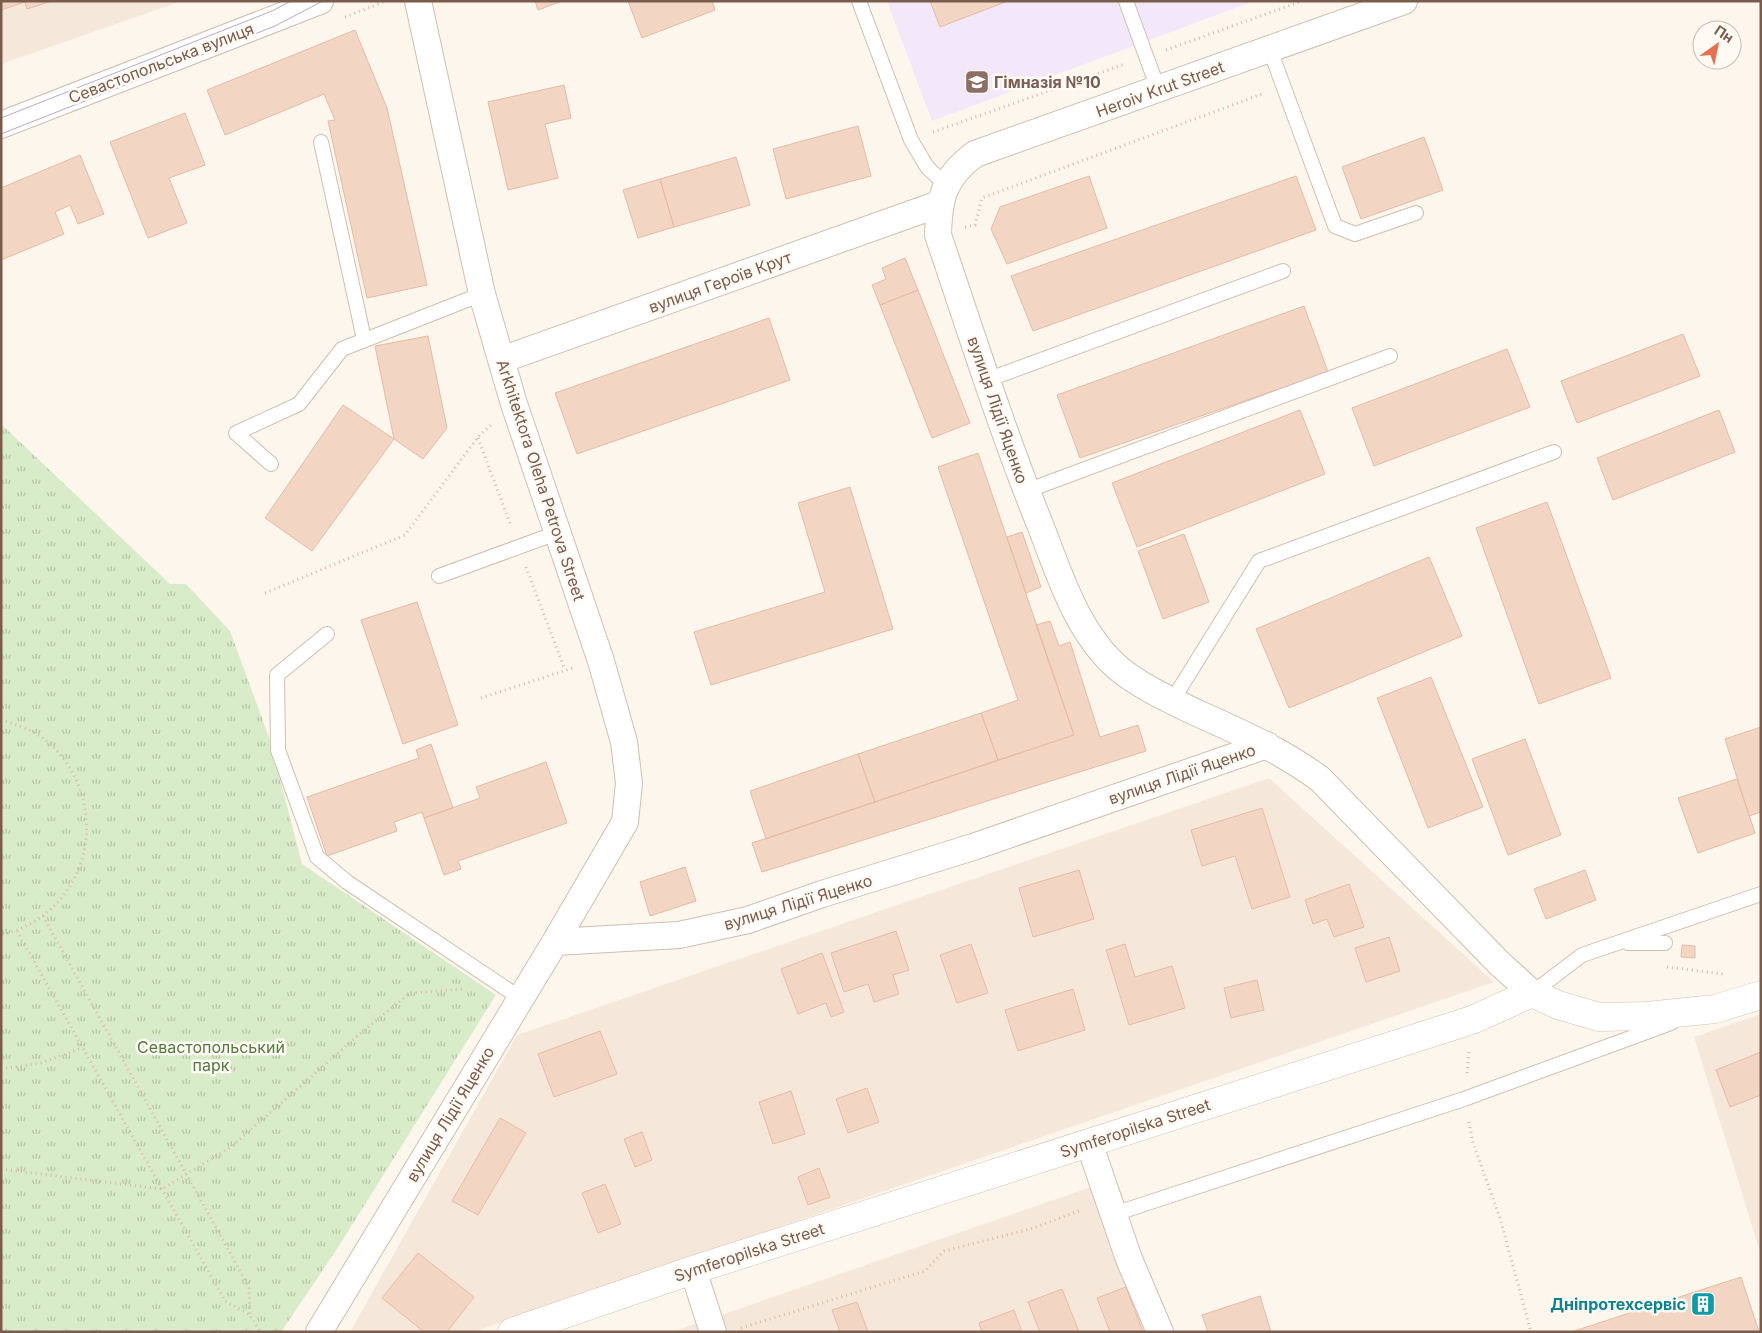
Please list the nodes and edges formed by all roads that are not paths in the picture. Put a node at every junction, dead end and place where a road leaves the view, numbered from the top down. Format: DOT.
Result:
graph roads {
  1 [pos="320,1"];
  2 [pos="418,1"];
  3 [pos="859,1"];
  4 [pos="1126,1"];
  5 [pos="1404,1"];
  6 [pos="1270,50"];
  7 [pos="1158,89"];
  8 [pos="1,125"];
  9 [pos="321,142"];
  10 [pos="943,195"];
  11 [pos="1416,213"];
  12 [pos="1283,271"];
  13 [pos="482,294"];
  14 [pos="364,339"];
  15 [pos="1390,356"];
  16 [pos="501,360"];
  17 [pos="987,380"];
  18 [pos="1554,452"];
  19 [pos="271,464"];
  20 [pos="1026,491"];
  21 [pos="557,533"];
  22 [pos="439,576"];
  23 [pos="327,634"];
  24 [pos="1172,701"];
  25 [pos="1267,745"];
  26 [pos="1761,894"];
  27 [pos="555,942"];
  28 [pos="1618,943"];
  29 [pos="1665,943"];
  30 [pos="512,992"];
  31 [pos="1532,993"];
  32 [pos="1761,995"];
  33 [pos="1714,1009"];
  34 [pos="1089,1143"];
  35 [pos="1112,1207"];
  36 [pos="693,1270"];
  37 [pos="725,1330"];
  38 [pos="319,1332"];
  39 [pos="512,1332"];
  40 [pos="1160,1332"];
  1 -- 8 [label="street, Севастопольська вулиця"];
  2 -- 13 [label="street, Arkhitektora Oleha Petrova Street"];
  3 -- 10 [label="lane"];
  4 -- 7 [label="lane"];
  5 -- 6 [label="street, Heroiv Krut Street"];
  6 -- 7 [label="street, Heroiv Krut Street"];
  6 -- 11 [label="lane"];
  7 -- 10 [label="street, Heroiv Krut Street"];
  9 -- 14 [label="lane"];
  10 -- 16 [label="street, вулиця Героїв Крут"];
  10 -- 17 [label="street, вулиця Лідії Яценко"];
  12 -- 17 [label="lane"];
  13 -- 14 [label="lane"];
  13 -- 16 [label="street, Arkhitektora Oleha Petrova Street"];
  14 -- 19 [label="lane"];
  15 -- 20 [label="lane"];
  16 -- 21 [label="street, Arkhitektora Oleha Petrova Street"];
  17 -- 20 [label="street, вулиця Лідії Яценко"];
  18 -- 24 [label="lane"];
  20 -- 24 [label="street, вулиця Лідії Яценко"];
  21 -- 22 [label="lane"];
  21 -- 27 [label="street, Arkhitektora Oleha Petrova Street"];
  23 -- 30 [label="lane"];
  24 -- 25 [label="street, вулиця Лідії Яценко"];
  25 -- 27 [label="street, вулиця Лідії Яценко"];
  25 -- 31 [label="street, вулиця Лідії Яценко"];
  26 -- 28 [label="lane"];
  27 -- 30 [label="street, вулиця Лідії Яценко"];
  28 -- 29 [label="lane"];
  28 -- 31 [label="lane"];
  30 -- 38 [label="street, вулиця Лідії Яценко"];
  31 -- 33 [label="street"];
  31 -- 34 [label="street, Symferopilska Street"];
  32 -- 33 [label="street"];
  33 -- 35 [label="lane"];
  34 -- 35 [label="street"];
  34 -- 36 [label="street, Symferopilska Street"];
  35 -- 40 [label="street"];
  36 -- 37 [label="street"];
  36 -- 39 [label="street, Symferopilska Street"];
}
